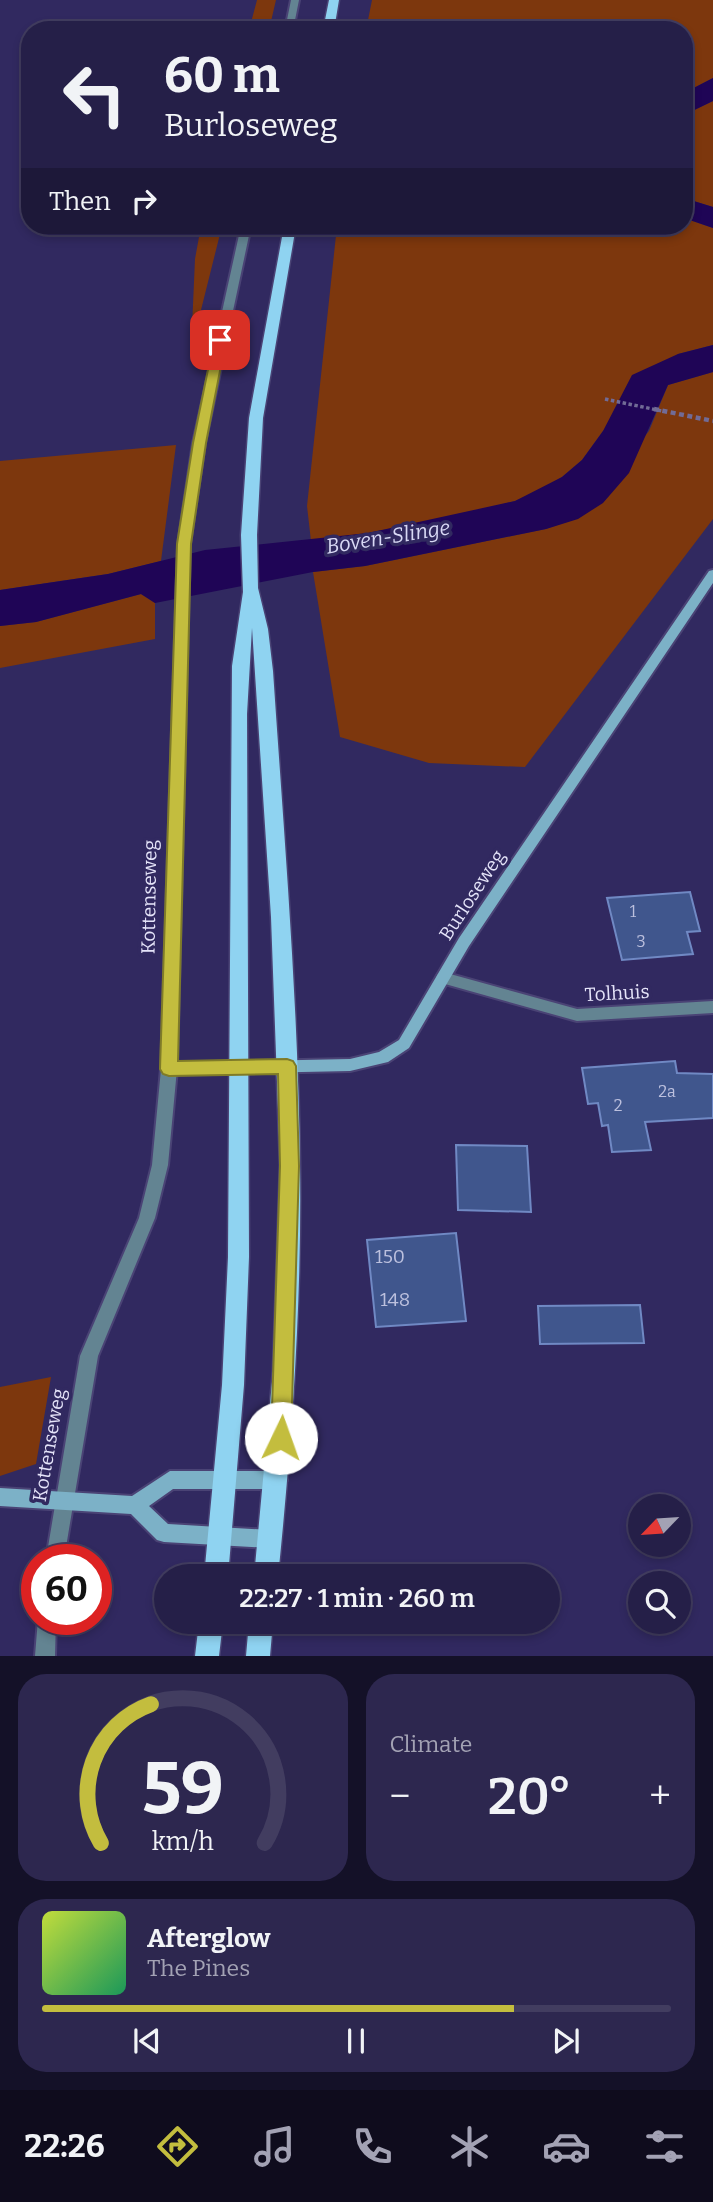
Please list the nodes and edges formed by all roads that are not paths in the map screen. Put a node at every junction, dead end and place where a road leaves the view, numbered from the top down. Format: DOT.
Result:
graph roads {
  1 [pos="295,0"];
  2 [pos="334,0"];
  3 [pos="291,21"];
  4 [pos="330,21"];
  5 [pos="244,235"];
  6 [pos="288,235"];
  7 [pos="713,574"];
  8 [pos="250,588"];
  9 [pos="443,978"];
  10 [pos="713,1007"];
  11 [pos="287,1066"];
  12 [pos="240,1067"];
  13 [pos="169,1069"];
  14 [pos="226,1478"];
  15 [pos="278,1480"];
  16 [pos="0,1497"];
  17 [pos="63,1500"];
  18 [pos="135,1505"];
  19 [pos="220,1537"];
  20 [pos="271,1539"];
  21 [pos="57,1544"];
  22 [pos="217,1564"];
  23 [pos="268,1564"];
  24 [pos="210,1634"];
  25 [pos="260,1634"];
  26 [pos="46,1635"];
  27 [pos="45,1656"];
  28 [pos="207,1656"];
  29 [pos="258,1656"];
  1 -- 3 [label="street"];
  2 -- 4 [label="main road"];
  5 -- 13 [label="street, Kottenseweg"];
  6 -- 8 [label="main road"];
  7 -- 9 [label="street, Burloseweg"];
  8 -- 11 [label="main road"];
  8 -- 12 [label="main road"];
  9 -- 10 [label="street, Tolhuis"];
  9 -- 11 [label="street, Burloseweg"];
  11 -- 12 [label="street, Burloseweg"];
  11 -- 15 [label="main road"];
  12 -- 13 [label="street, Burloseweg"];
  12 -- 14 [label="main road"];
  13 -- 17 [label="street, Kottenseweg"];
  14 -- 15 [label="street"];
  14 -- 18 [label="street"];
  14 -- 19 [label="main road"];
  15 -- 20 [label="main road"];
  16 -- 17 [label="street"];
  17 -- 18 [label="street"];
  17 -- 21 [label="street, Kottenseweg"];
  18 -- 19 [label="street"];
  19 -- 20 [label="street"];
  19 -- 22 [label="main road"];
  20 -- 23 [label="main road"];
  24 -- 28 [label="main road"];
  25 -- 29 [label="main road"];
  26 -- 27 [label="street"];
}
